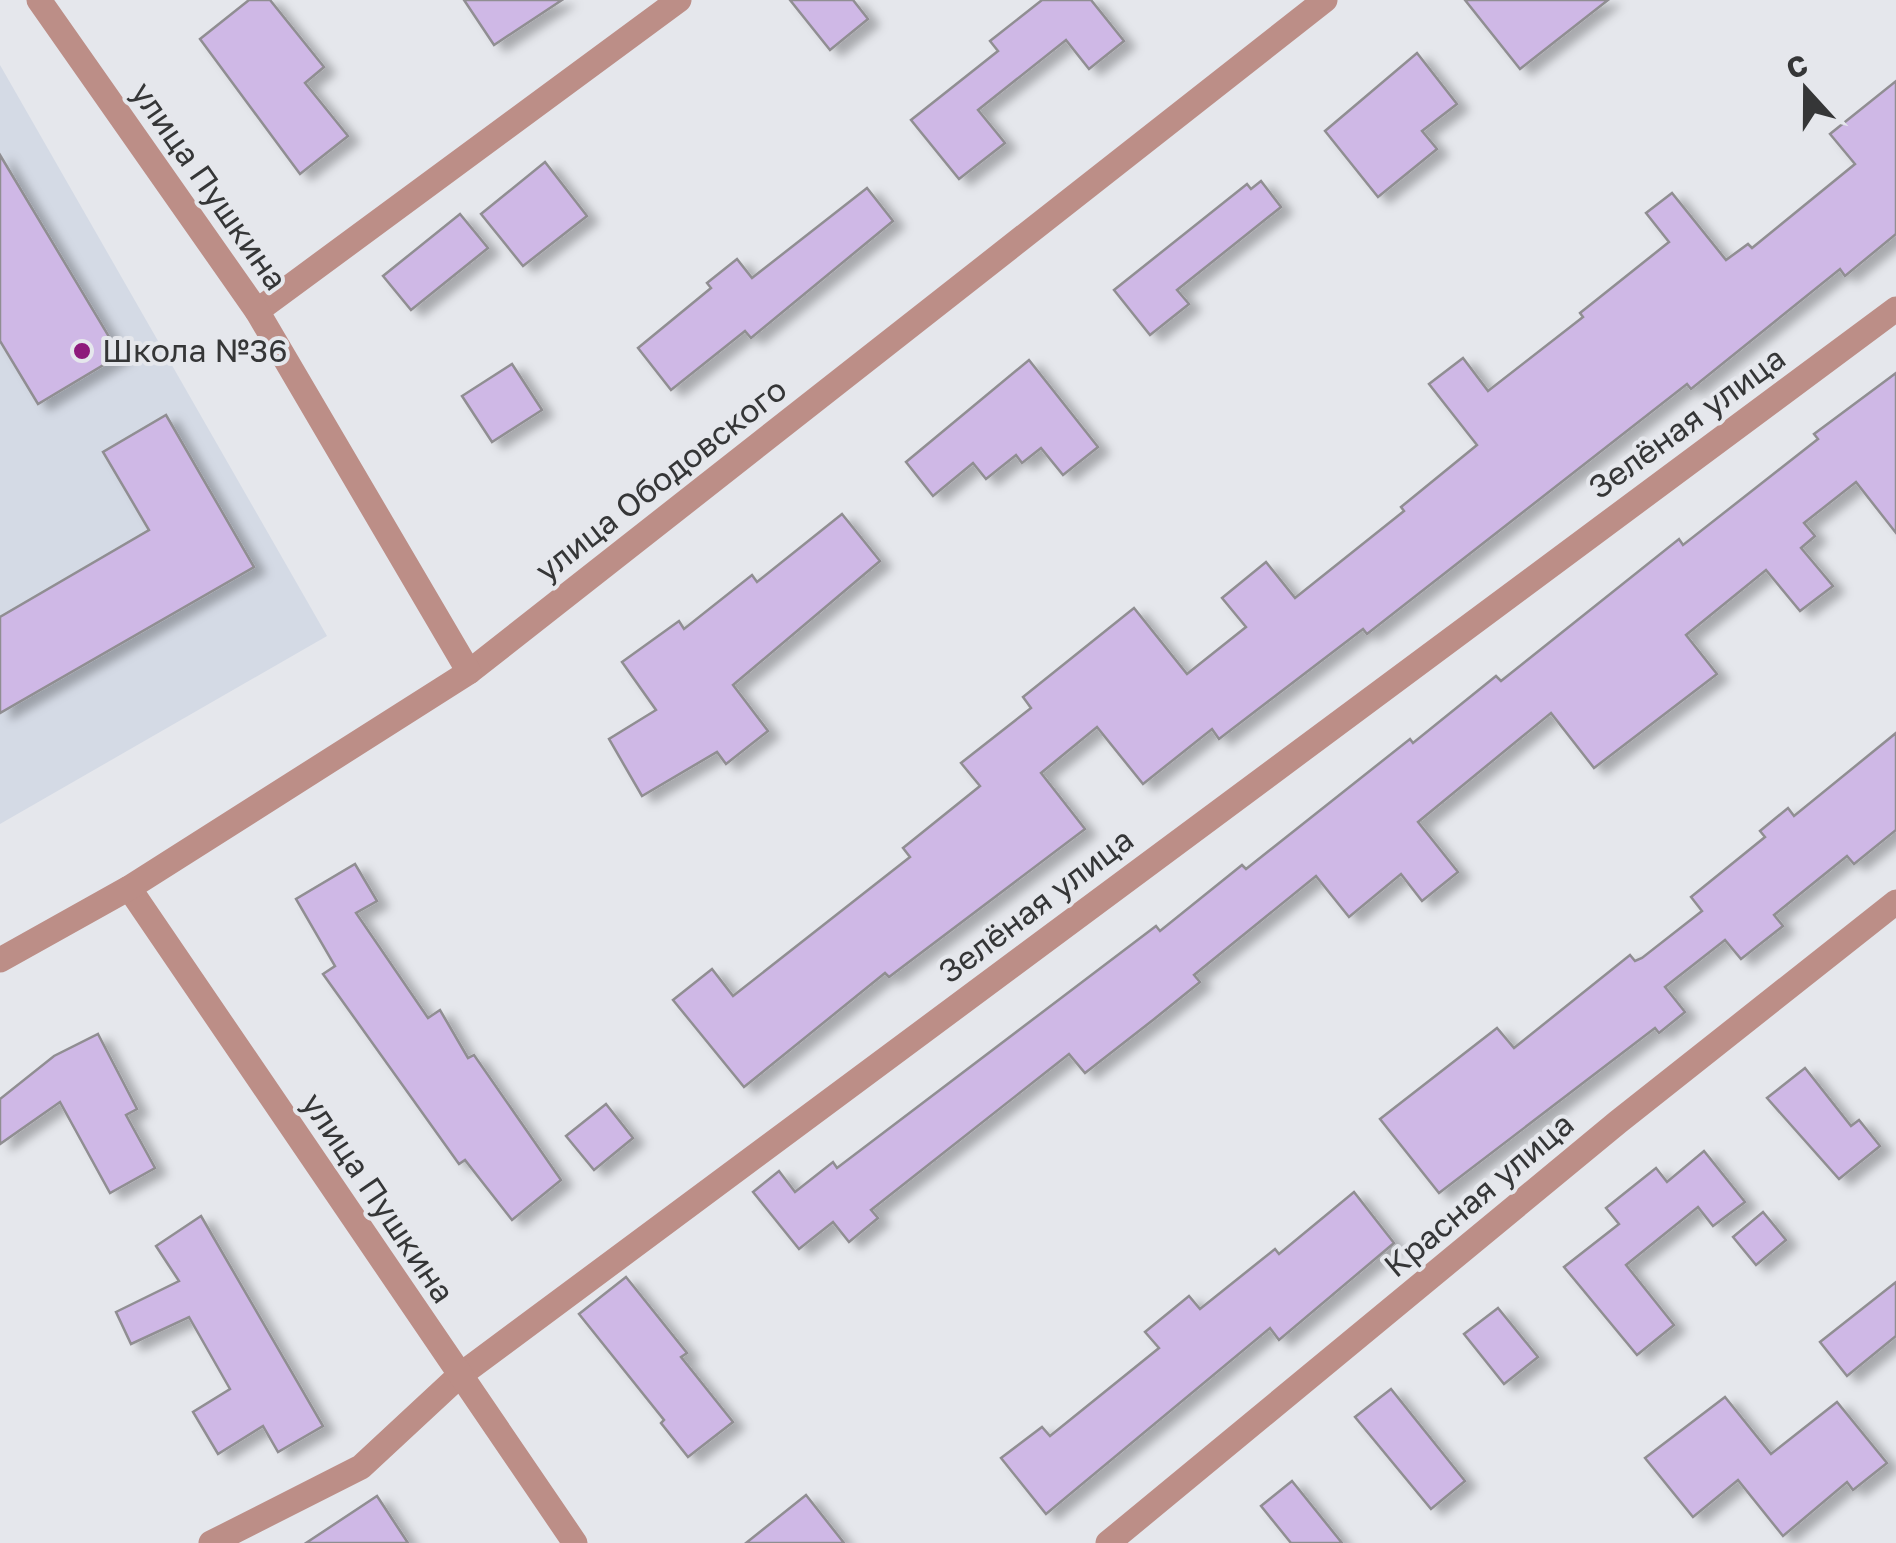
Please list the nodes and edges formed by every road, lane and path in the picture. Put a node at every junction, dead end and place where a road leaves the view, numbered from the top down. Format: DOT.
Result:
graph roads {
  1 [pos="40,0"];
  2 [pos="679,0"];
  3 [pos="1326,0"];
  4 [pos="1896,309"];
  5 [pos="257,311"];
  6 [pos="468,672"];
  7 [pos="130,888"];
  8 [pos="1896,902"];
  9 [pos="0,960"];
  10 [pos="459,1376"];
  11 [pos="212,1543"];
  12 [pos="575,1543"];
  13 [pos="1108,1543"];
  1 -- 5 [label="street, улица Пушкина"];
  2 -- 5 [label="street"];
  3 -- 6 [label="street, улица Ободовского"];
  4 -- 10 [label="street, Зелёная улица"];
  5 -- 6 [label="street, улица Пушкина"];
  6 -- 7 [label="street, улица Ободовского"];
  7 -- 9 [label="street, улица Ободовского"];
  7 -- 10 [label="street, улица Пушкина"];
  8 -- 13 [label="street, Красная улица"];
  10 -- 11 [label="street, Зелёная улица"];
  10 -- 12 [label="street, улица Пушкина"];
}
